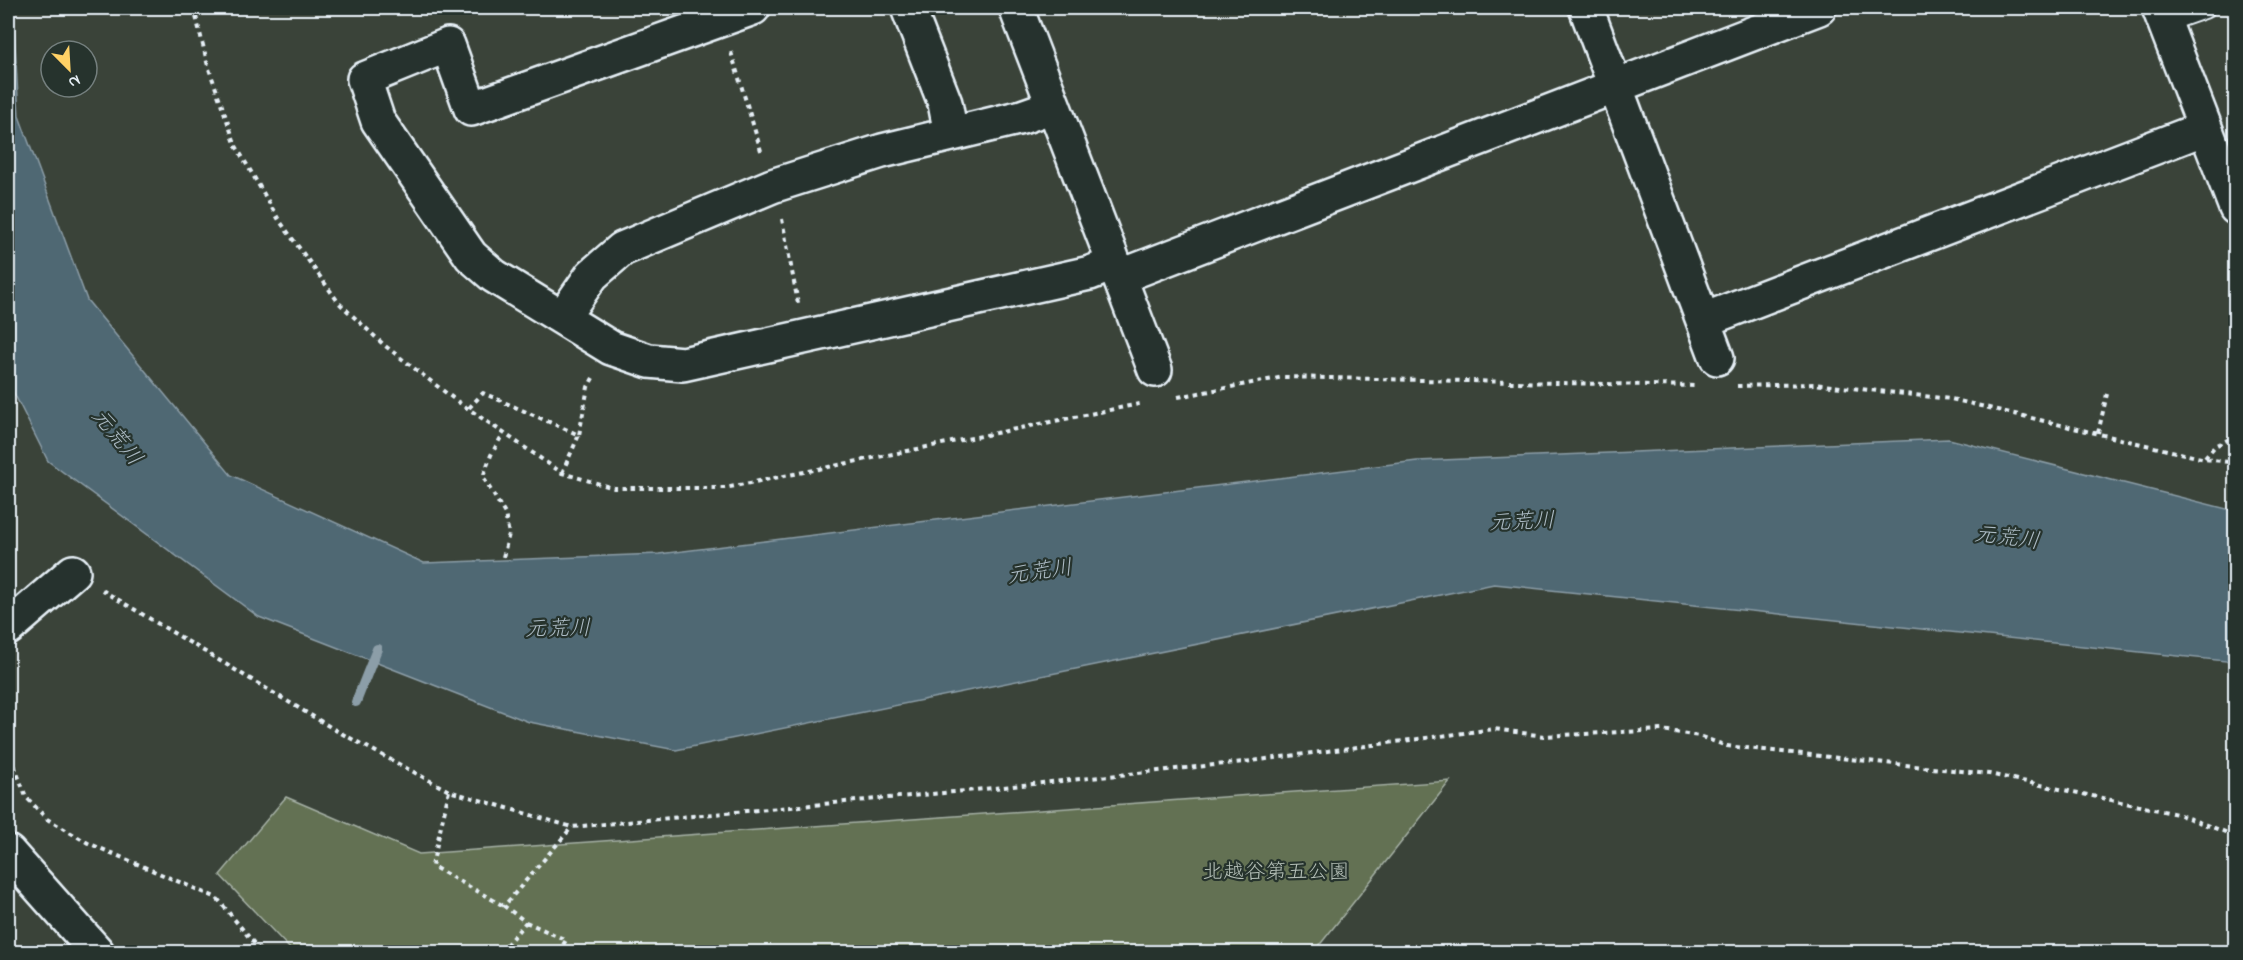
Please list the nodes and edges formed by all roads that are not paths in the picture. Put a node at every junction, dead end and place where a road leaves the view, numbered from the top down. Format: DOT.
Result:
graph roads {
  1 [pos="753,8"];
  2 [pos="908,8"];
  3 [pos="1016,8"];
  4 [pos="1586,8"];
  5 [pos="1819,8"];
  6 [pos="2204,8"];
  7 [pos="2162,15"];
  8 [pos="1615,86"];
  9 [pos="1053,106"];
  10 [pos="2205,128"];
  11 [pos="951,134"];
  12 [pos="2235,208"];
  13 [pos="1116,271"];
  14 [pos="562,318"];
  15 [pos="1704,320"];
  16 [pos="1155,370"];
  17 [pos="1725,372"];
  18 [pos="73,572"];
  19 [pos="8,628"];
  20 [pos="8,852"];
  21 [pos="97,952"];
  1 -- 14 [label="street"];
  2 -- 11 [label="street"];
  3 -- 9 [label="street"];
  4 -- 8 [label="street"];
  5 -- 8 [label="street"];
  6 -- 7 [label="lane"];
  7 -- 10 [label="street"];
  8 -- 13 [label="street"];
  8 -- 15 [label="street"];
  9 -- 11 [label="street"];
  9 -- 13 [label="street"];
  10 -- 12 [label="street"];
  10 -- 15 [label="street"];
  11 -- 14 [label="street"];
  13 -- 14 [label="street"];
  13 -- 16 [label="street"];
  15 -- 17 [label="street"];
  18 -- 19 [label="street"];
  20 -- 21 [label="street"];
}
